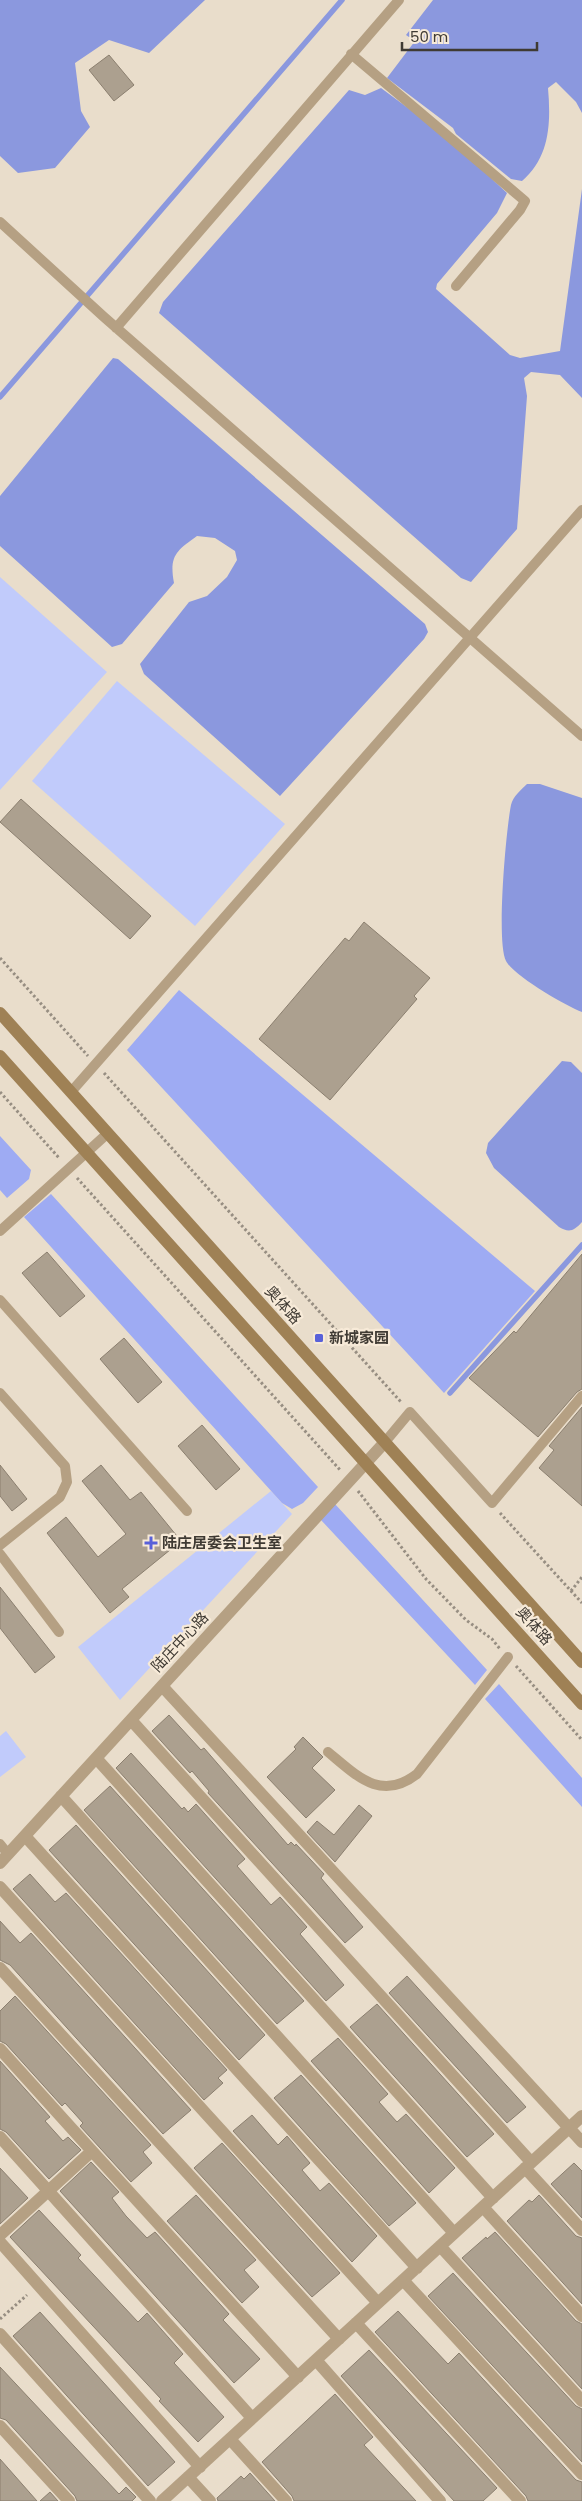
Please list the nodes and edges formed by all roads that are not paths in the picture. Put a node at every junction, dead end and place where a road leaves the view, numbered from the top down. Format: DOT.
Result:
graph roads {
  1 [pos="399,0"];
  2 [pos="351,54"];
  3 [pos="0,222"];
  4 [pos="456,286"];
  5 [pos="116,328"];
  6 [pos="582,510"];
  7 [pos="470,639"];
  8 [pos="582,736"];
  9 [pos="0,1013"];
  10 [pos="0,1056"];
  11 [pos="71,1092"];
  12 [pos="108,1133"];
  13 [pos="86,1152"];
  14 [pos="0,1232"];
  15 [pos="0,1300"];
  16 [pos="0,1393"];
  17 [pos="582,1396"];
  18 [pos="385,1442"];
  19 [pos="366,1463"];
  20 [pos="187,1511"];
  21 [pos="0,1545"];
  22 [pos="0,1554"];
  23 [pos="59,1632"];
  24 [pos="508,1657"];
  25 [pos="582,1662"];
  26 [pos="162,1686"];
  27 [pos="582,1704"];
  28 [pos="131,1720"];
  29 [pos="328,1752"];
  30 [pos="96,1758"];
  31 [pos="61,1796"];
  32 [pos="26,1836"];
  33 [pos="3,1854"];
  34 [pos="0,1887"];
  35 [pos="0,1968"];
  36 [pos="0,2049"];
  37 [pos="582,2116"];
  38 [pos="570,2128"];
  39 [pos="0,2137"];
  40 [pos="582,2142"];
  41 [pos="92,2150"];
  42 [pos="528,2165"];
  43 [pos="48,2191"];
  44 [pos="492,2198"];
  45 [pos="483,2207"];
  46 [pos="582,2230"];
  47 [pos="454,2234"];
  48 [pos="0,2235"];
  49 [pos="0,2242"];
  50 [pos="440,2246"];
  51 [pos="417,2268"];
  52 [pos="403,2280"];
  53 [pos="378,2302"];
  54 [pos="582,2316"];
  55 [pos="356,2323"];
  56 [pos="0,2334"];
  57 [pos="339,2339"];
  58 [pos="316,2360"];
  59 [pos="298,2376"];
  60 [pos="582,2401"];
  61 [pos="252,2418"];
  62 [pos="0,2426"];
  63 [pos="230,2438"];
  64 [pos="200,2466"];
  65 [pos="582,2474"];
  66 [pos="188,2477"];
  67 [pos="69,2501"];
  68 [pos="150,2501"];
  69 [pos="162,2501"];
  70 [pos="210,2501"];
  71 [pos="286,2501"];
  72 [pos="440,2501"];
  73 [pos="520,2501"];
  1 -- 2 [label="lane"];
  2 -- 4 [label="lane"];
  2 -- 5 [label="lane"];
  3 -- 5 [label="lane"];
  5 -- 7 [label="lane"];
  6 -- 7 [label="lane"];
  7 -- 8 [label="lane"];
  7 -- 11 [label="lane"];
  9 -- 11 [label="main road, 奥体路"];
  10 -- 13 [label="main road, 奥体路"];
  11 -- 12 [label="main road, 奥体路"];
  12 -- 13 [label="lane"];
  12 -- 18 [label="main road, 奥体路"];
  13 -- 14 [label="lane"];
  13 -- 19 [label="main road, 奥体路"];
  15 -- 20 [label="lane"];
  16 -- 21 [label="lane"];
  17 -- 18 [label="lane"];
  18 -- 19 [label="street, 陆庄中心路"];
  18 -- 25 [label="main road, 奥体路"];
  19 -- 26 [label="street, 陆庄中心路"];
  19 -- 27 [label="main road, 奥体路"];
  22 -- 23 [label="lane"];
  24 -- 29 [label="lane"];
  26 -- 28 [label="street, 陆庄中心路"];
  26 -- 38 [label="street"];
  28 -- 30 [label="street, 陆庄中心路"];
  28 -- 42 [label="street"];
  30 -- 31 [label="street, 陆庄中心路"];
  30 -- 44 [label="street"];
  31 -- 32 [label="street, 陆庄中心路"];
  31 -- 47 [label="street"];
  32 -- 33 [label="street, 陆庄中心路"];
  32 -- 51 [label="street"];
  34 -- 53 [label="street"];
  35 -- 57 [label="street"];
  36 -- 41 [label="street"];
  37 -- 38 [label="street"];
  38 -- 40 [label="street"];
  38 -- 42 [label="street"];
  39 -- 43 [label="street"];
  41 -- 43 [label="street"];
  41 -- 59 [label="street"];
  42 -- 44 [label="street"];
  42 -- 46 [label="street"];
  43 -- 48 [label="street"];
  43 -- 61 [label="street"];
  44 -- 45 [label="street"];
  45 -- 47 [label="street"];
  45 -- 54 [label="street"];
  47 -- 50 [label="street"];
  49 -- 64 [label="street"];
  50 -- 51 [label="street"];
  50 -- 60 [label="street"];
  51 -- 52 [label="street"];
  52 -- 53 [label="street"];
  52 -- 65 [label="street"];
  53 -- 55 [label="street"];
  55 -- 57 [label="street"];
  55 -- 73 [label="street"];
  56 -- 68 [label="street"];
  57 -- 58 [label="street"];
  58 -- 59 [label="street"];
  58 -- 72 [label="street"];
  59 -- 61 [label="street"];
  61 -- 63 [label="street"];
  62 -- 67 [label="street"];
  63 -- 64 [label="street"];
  63 -- 71 [label="street"];
  64 -- 66 [label="street"];
  66 -- 69 [label="street"];
  66 -- 70 [label="street"];
}
